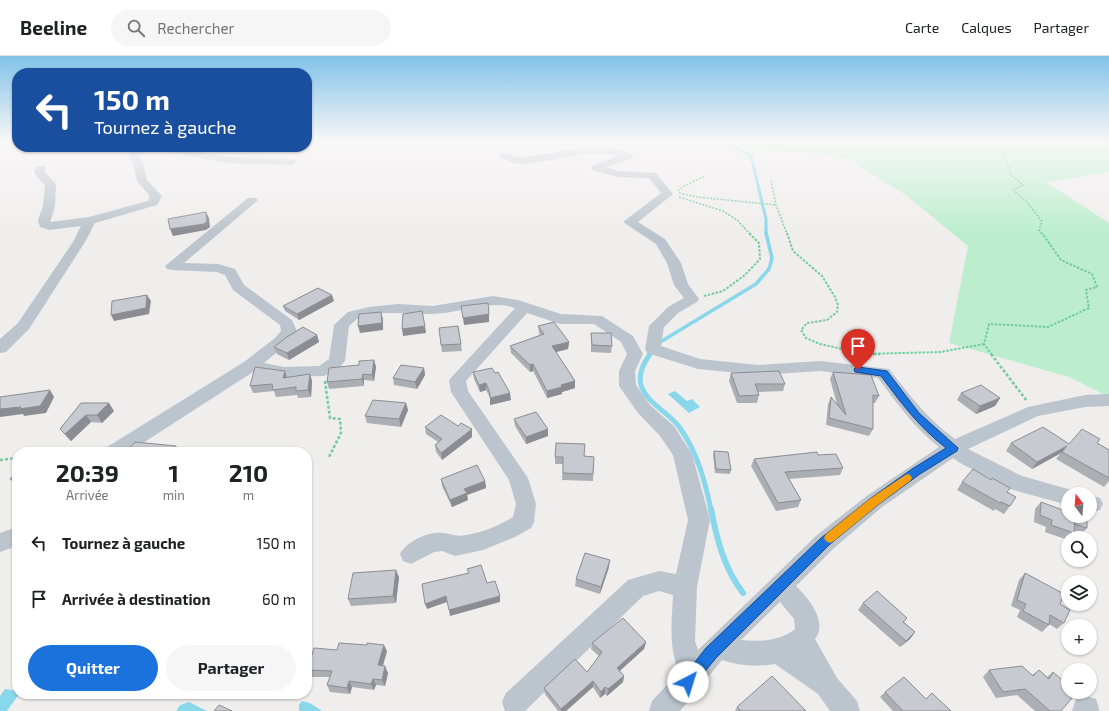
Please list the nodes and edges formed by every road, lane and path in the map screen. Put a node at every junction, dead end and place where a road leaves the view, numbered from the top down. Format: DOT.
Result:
graph roads {
  1 [pos="39,172"];
  2 [pos="140,172"];
  3 [pos="609,172"];
  4 [pos="1010,172"];
  5 [pos="705,176"];
  6 [pos="771,180"];
  7 [pos="667,194"];
  8 [pos="252,200"];
  9 [pos="776,205"];
  10 [pos="90,221"];
  11 [pos="692,299"];
  12 [pos="524,307"];
  13 [pos="984,344"];
  14 [pos="0,348"];
  15 [pos="250,366"];
  16 [pos="323,371"];
  17 [pos="1109,400"];
  18 [pos="1034,411"];
  19 [pos="122,447"];
  20 [pos="953,448"];
  21 [pos="329,457"];
  22 [pos="12,459"];
  23 [pos="0,460"];
  24 [pos="1061,495"];
  25 [pos="12,538"];
  26 [pos="0,543"];
  27 [pos="411,554"];
  28 [pos="780,586"];
  29 [pos="685,587"];
  30 [pos="802,639"];
  31 [pos="718,646"];
  32 [pos="778,651"];
  33 [pos="695,674"];
  34 [pos="828,686"];
  35 [pos="515,702"];
  36 [pos="662,711"];
  37 [pos="847,711"];
  1 -- 10 [label="street"];
  2 -- 10 [label="street"];
  3 -- 7 [label="street"];
  4 -- 13 [label="path"];
  5 -- 9 [label="path"];
  6 -- 9 [label="path"];
  7 -- 11 [label="street"];
  7 -- 11 [label="path"];
  8 -- 15 [label="street"];
  9 -- 13 [label="path"];
  10 -- 14 [label="street"];
  11 -- 20 [label="street"];
  12 -- 16 [label="street"];
  12 -- 27 [label="street"];
  12 -- 29 [label="street"];
  13 -- 18 [label="path"];
  15 -- 16 [label="street"];
  15 -- 19 [label="street"];
  16 -- 21 [label="path"];
  17 -- 18 [label="street"];
  18 -- 20 [label="street"];
  20 -- 24 [label="street"];
  20 -- 28 [label="street"];
  22 -- 23 [label="path"];
  25 -- 26 [label="street"];
  28 -- 30 [label="street"];
  28 -- 31 [label="street"];
  29 -- 33 [label="street"];
  29 -- 35 [label="street"];
  30 -- 32 [label="street"];
  30 -- 34 [label="street"];
  31 -- 32 [label="street"];
  31 -- 33 [label="street"];
  32 -- 34 [label="street"];
  33 -- 36 [label="street"];
  34 -- 37 [label="street"];
}
